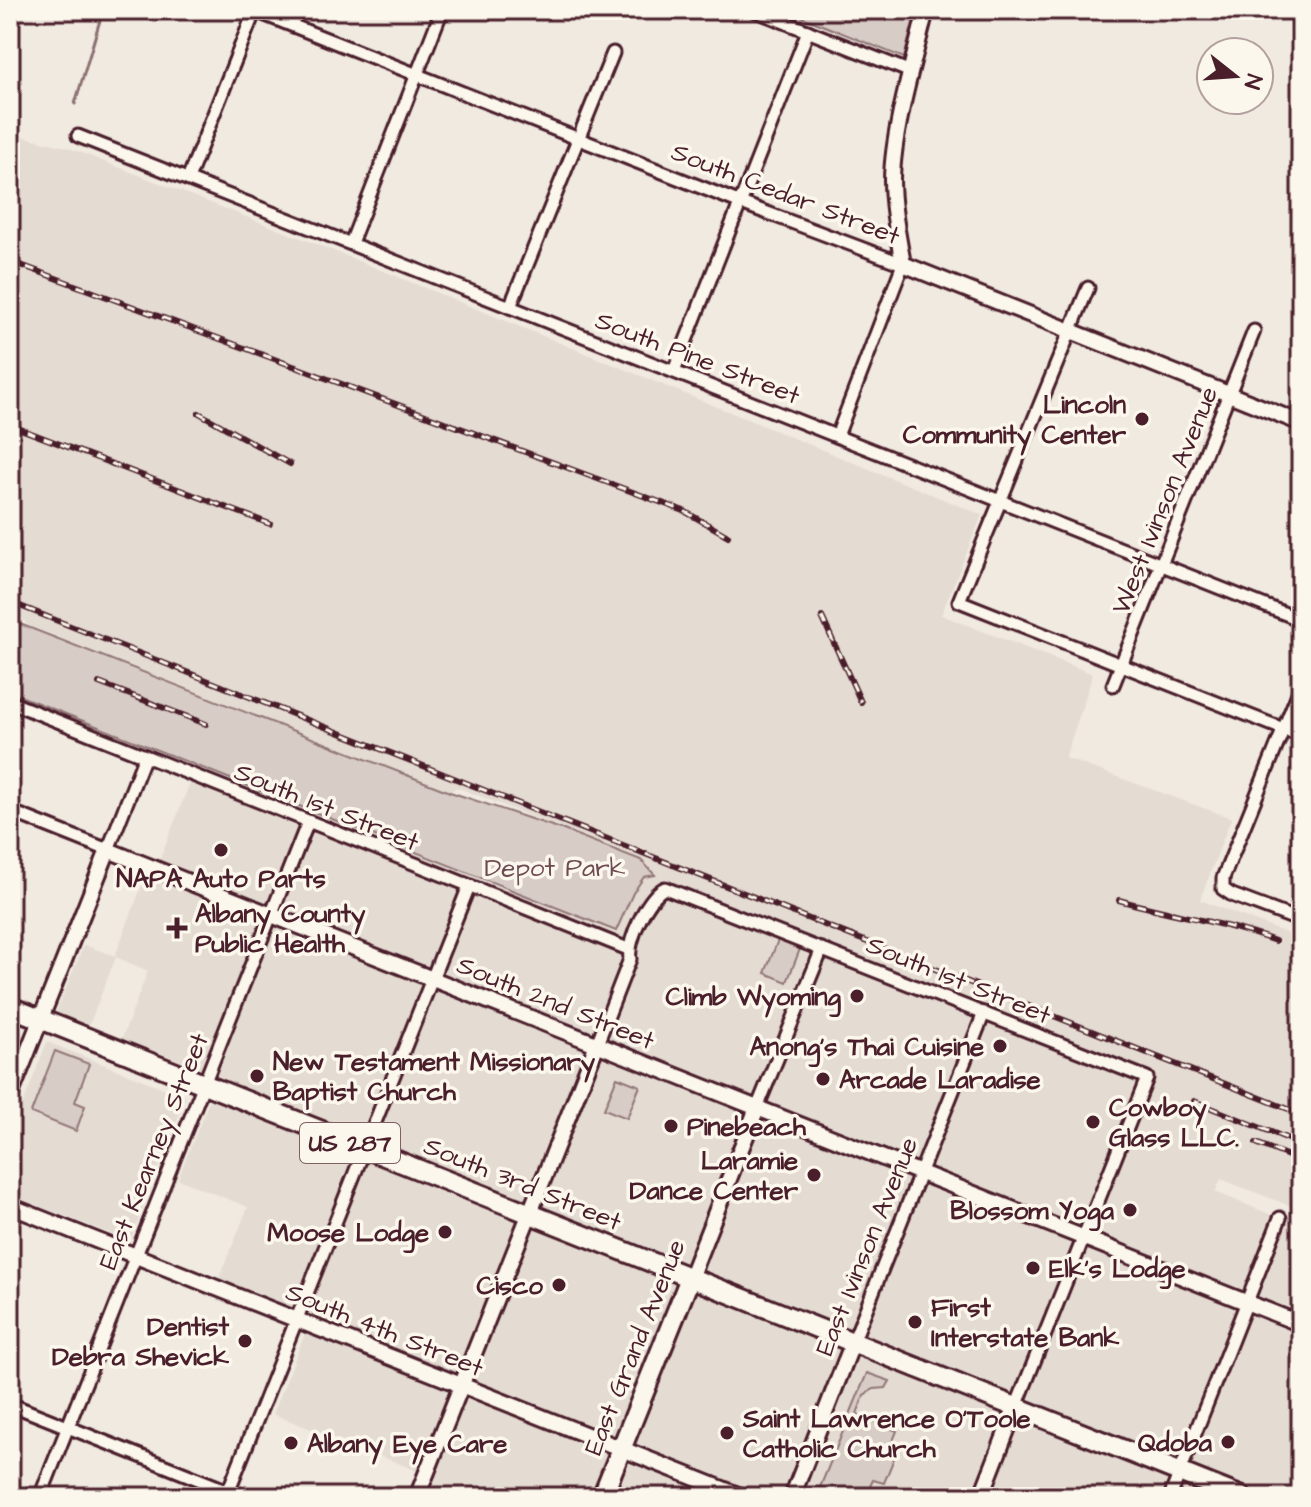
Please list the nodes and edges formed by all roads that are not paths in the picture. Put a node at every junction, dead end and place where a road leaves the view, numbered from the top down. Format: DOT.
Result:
graph roads {
  1 [pos="254,10"];
  2 [pos="442,10"];
  3 [pos="754,10"];
  4 [pos="926,10"];
  5 [pos="808,31"];
  6 [pos="613,53"];
  7 [pos="911,72"];
  8 [pos="417,75"];
  9 [pos="78,136"];
  10 [pos="578,137"];
  11 [pos="188,179"];
  12 [pos="741,203"];
  13 [pos="351,243"];
  14 [pos="903,264"];
  15 [pos="1088,288"];
  16 [pos="510,307"];
  17 [pos="1068,331"];
  18 [pos="1254,331"];
  19 [pos="674,371"];
  20 [pos="1230,394"];
  21 [pos="1301,423"];
  22 [pos="837,436"];
  23 [pos="1000,502"];
  24 [pos="1162,564"];
  25 [pos="1301,620"];
  26 [pos="1121,665"];
  27 [pos="1113,685"];
  28 [pos="1301,686"];
  29 [pos="10,702"];
  30 [pos="1284,729"];
  31 [pos="1301,736"];
  32 [pos="145,756"];
  33 [pos="10,811"];
  34 [pos="308,822"];
  35 [pos="108,850"];
  36 [pos="469,886"];
  37 [pos="271,915"];
  38 [pos="1301,921"];
  39 [pos="628,949"];
  40 [pos="822,949"];
  41 [pos="432,979"];
  42 [pos="10,1007"];
  43 [pos="984,1013"];
  44 [pos="40,1020"];
  45 [pos="597,1044"];
  46 [pos="204,1084"];
  47 [pos="10,1096"];
  48 [pos="757,1108"];
  49 [pos="365,1149"];
  50 [pos="921,1173"];
  51 [pos="10,1206"];
  52 [pos="530,1214"];
  53 [pos="1280,1218"];
  54 [pos="1084,1237"];
  55 [pos="135,1256"];
  56 [pos="690,1278"];
  57 [pos="1247,1302"];
  58 [pos="297,1320"];
  59 [pos="1301,1324"];
  60 [pos="853,1342"];
  61 [pos="462,1385"];
  62 [pos="10,1404"];
  63 [pos="1016,1407"];
  64 [pos="67,1427"];
  65 [pos="622,1449"];
  66 [pos="1180,1472"];
  67 [pos="228,1494"];
  68 [pos="40,1497"];
  69 [pos="243,1497"];
  70 [pos="417,1497"];
  71 [pos="602,1497"];
  72 [pos="743,1497"];
  73 [pos="792,1497"];
  74 [pos="981,1497"];
  75 [pos="1170,1497"];
  76 [pos="1242,1497"];
  1 -- 8 [label="street, South Cedar Street"];
  1 -- 11 [label="street"];
  2 -- 8 [label="street"];
  3 -- 5 [label="street"];
  4 -- 7 [label="street"];
  5 -- 7 [label="street"];
  5 -- 12 [label="street"];
  6 -- 10 [label="street"];
  7 -- 14 [label="street"];
  8 -- 10 [label="street, South Cedar Street"];
  8 -- 13 [label="street"];
  9 -- 11 [label="street, South Pine Street"];
  10 -- 12 [label="street, South Cedar Street"];
  10 -- 16 [label="street"];
  11 -- 13 [label="street, South Pine Street"];
  12 -- 14 [label="street, South Cedar Street"];
  12 -- 19 [label="street"];
  13 -- 16 [label="street, South Pine Street"];
  14 -- 17 [label="street, South Cedar Street"];
  14 -- 22 [label="street"];
  15 -- 17 [label="street"];
  16 -- 19 [label="street, South Pine Street"];
  17 -- 20 [label="street, South Cedar Street"];
  17 -- 23 [label="street"];
  18 -- 20 [label="street, West Ivinson Avenue"];
  19 -- 22 [label="street, South Pine Street"];
  20 -- 21 [label="street, South Cedar Street"];
  20 -- 24 [label="street, West Ivinson Avenue"];
  22 -- 23 [label="street, South Pine Street"];
  23 -- 24 [label="street, South Pine Street"];
  23 -- 26 [label="street"];
  24 -- 25 [label="street, South Pine Street"];
  24 -- 26 [label="street, West Ivinson Avenue"];
  26 -- 27 [label="street, West Ivinson Avenue"];
  26 -- 30 [label="street"];
  28 -- 30 [label="street"];
  29 -- 32 [label="street, South 1st Street"];
  30 -- 31 [label="street"];
  30 -- 38 [label="street"];
  32 -- 34 [label="street, South 1st Street"];
  32 -- 35 [label="street"];
  33 -- 35 [label="street, South 2nd Street"];
  34 -- 36 [label="street, South 1st Street"];
  34 -- 37 [label="street, East Kearney Street"];
  35 -- 37 [label="street, South 2nd Street"];
  35 -- 44 [label="street"];
  36 -- 39 [label="street, South 1st Street"];
  36 -- 41 [label="street"];
  37 -- 41 [label="street, South 2nd Street"];
  37 -- 46 [label="street, East Kearney Street"];
  39 -- 40 [label="street, South 1st Street"];
  39 -- 45 [label="street"];
  40 -- 43 [label="street, South 1st Street"];
  40 -- 48 [label="street, East Grand Avenue"];
  41 -- 45 [label="street, South 2nd Street"];
  41 -- 49 [label="street"];
  42 -- 44 [label="main road, South 3rd Street / US 287"];
  43 -- 50 [label="street, East Ivinson Avenue"];
  43 -- 54 [label="street, South 1st Street"];
  44 -- 46 [label="main road, South 3rd Street / US 287"];
  44 -- 47 [label="street"];
  45 -- 48 [label="street, South 2nd Street"];
  45 -- 52 [label="street"];
  46 -- 49 [label="main road, South 3rd Street / US 287"];
  46 -- 55 [label="street, East Kearney Street"];
  48 -- 50 [label="street, South 2nd Street"];
  48 -- 56 [label="street, East Grand Avenue"];
  49 -- 52 [label="main road, South 3rd Street / US 287"];
  49 -- 58 [label="street"];
  50 -- 54 [label="street, South 2nd Street"];
  50 -- 60 [label="street, East Ivinson Avenue"];
  51 -- 55 [label="street, South 4th Street"];
  52 -- 56 [label="main road, South 3rd Street / US 287"];
  52 -- 61 [label="street"];
  53 -- 57 [label="street"];
  54 -- 57 [label="street, South 2nd Street"];
  54 -- 63 [label="street"];
  55 -- 58 [label="street, South 4th Street"];
  55 -- 64 [label="street, East Kearney Street"];
  56 -- 60 [label="main road, South 3rd Street"];
  56 -- 65 [label="main road, East Grand Avenue"];
  57 -- 59 [label="street, South 2nd Street"];
  57 -- 66 [label="street"];
  58 -- 61 [label="street, South 4th Street"];
  58 -- 67 [label="street"];
  60 -- 63 [label="main road, South 3rd Street"];
  60 -- 73 [label="street, East Ivinson Avenue"];
  61 -- 65 [label="street, South 4th Street"];
  61 -- 70 [label="street"];
  62 -- 64 [label="street"];
  63 -- 66 [label="main road, South 3rd Street"];
  63 -- 74 [label="street"];
  64 -- 67 [label="street"];
  64 -- 68 [label="street, East Kearney Street"];
  65 -- 71 [label="main road, East Grand Avenue"];
  65 -- 72 [label="street, South 4th Street"];
  66 -- 75 [label="street"];
  66 -- 76 [label="main road, South 3rd Street"];
  67 -- 69 [label="street"];
}
